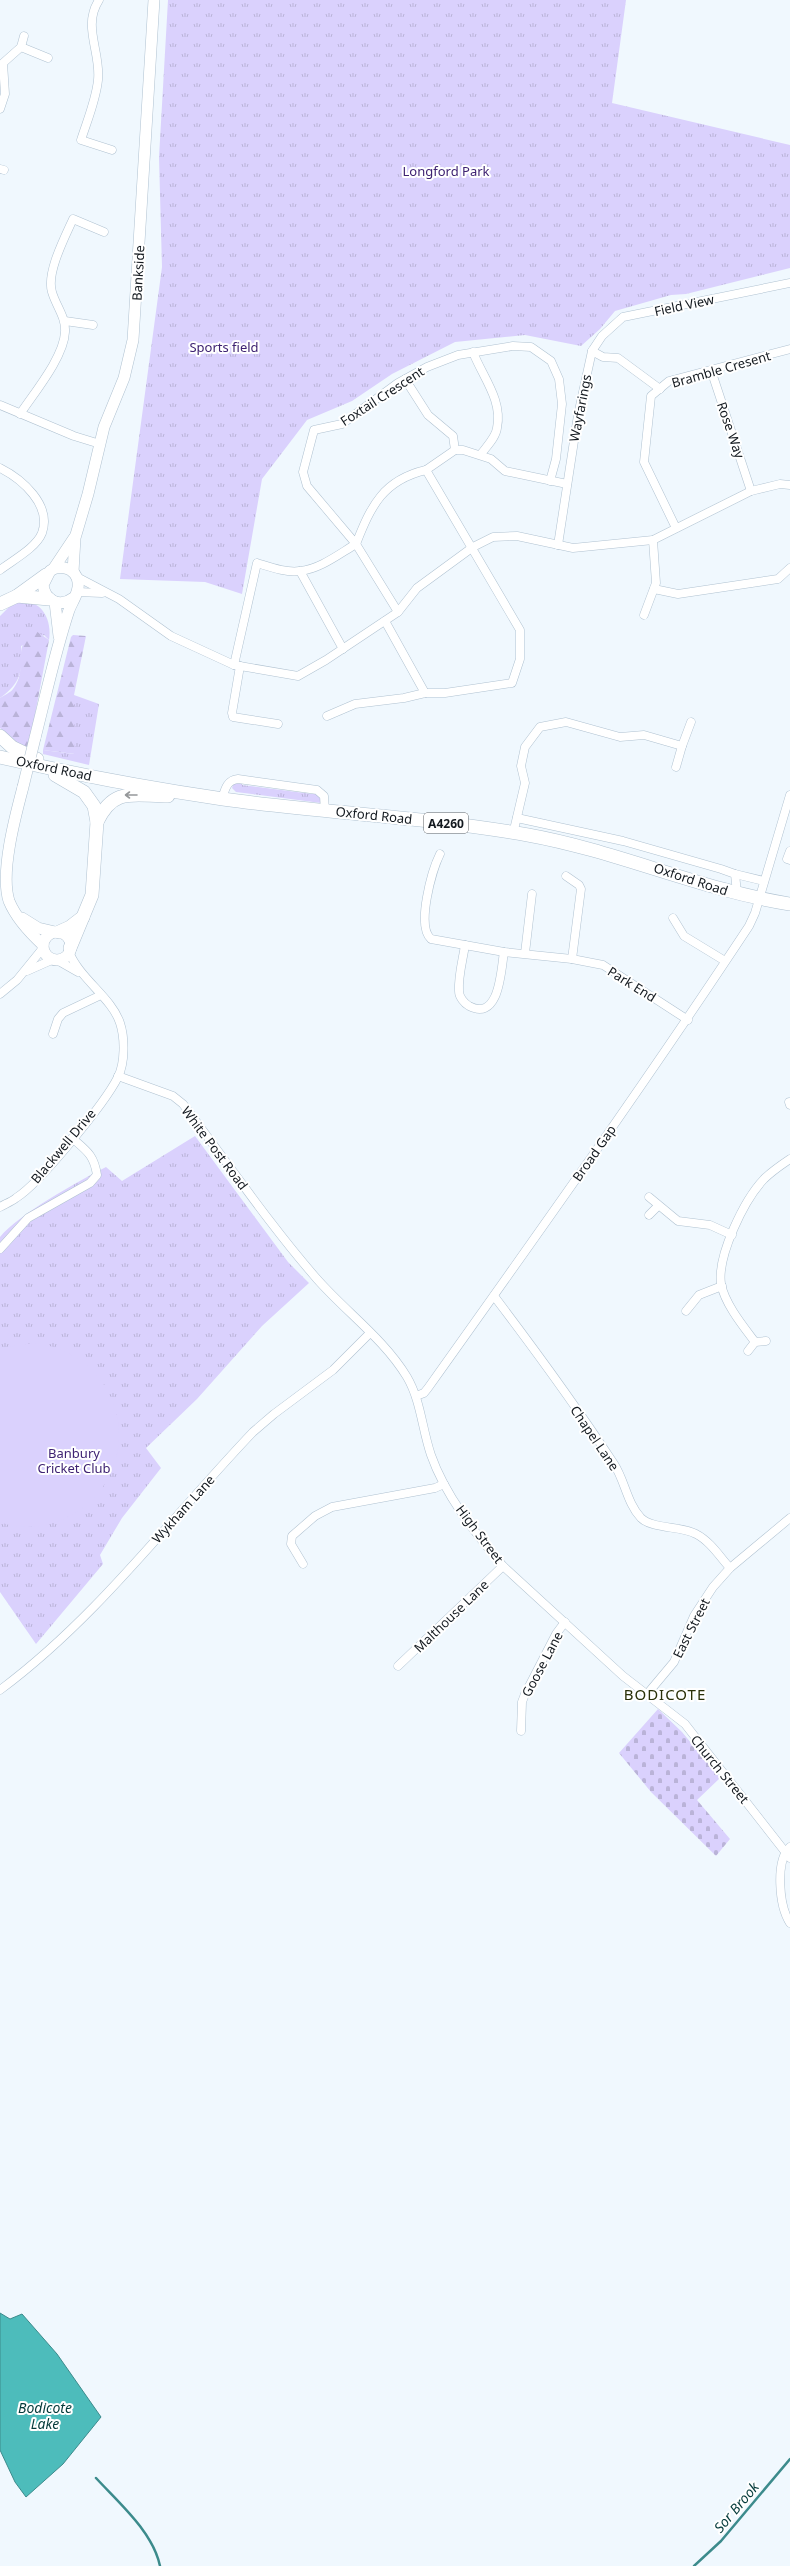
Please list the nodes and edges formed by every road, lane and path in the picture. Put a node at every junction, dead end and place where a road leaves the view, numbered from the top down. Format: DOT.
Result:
graph roads {
  1 [pos="99,0"];
  2 [pos="154,0"];
  3 [pos="24,36"];
  4 [pos="21,47"];
  5 [pos="48,58"];
  6 [pos="2,63"];
  7 [pos="0,109"];
  8 [pos="112,150"];
  9 [pos="104,232"];
  10 [pos="790,283"];
  11 [pos="65,321"];
  12 [pos="93,325"];
  13 [pos="790,350"];
  14 [pos="592,351"];
  15 [pos="473,352"];
  16 [pos="711,370"];
  17 [pos="405,379"];
  18 [pos="660,389"];
  19 [pos="0,405"];
  20 [pos="20,414"];
  21 [pos="100,444"];
  22 [pos="455,450"];
  23 [pos="481,454"];
  24 [pos="0,468"];
  25 [pos="426,470"];
  26 [pos="550,480"];
  27 [pos="567,484"];
  28 [pos="790,485"];
  29 [pos="751,491"];
  30 [pos="676,528"];
  31 [pos="75,538"];
  32 [pos="653,540"];
  33 [pos="356,544"];
  34 [pos="558,545"];
  35 [pos="473,547"];
  36 [pos="790,568"];
  37 [pos="0,570"];
  38 [pos="50,571"];
  39 [pos="300,571"];
  40 [pos="75,574"];
  41 [pos="654,589"];
  42 [pos="105,592"];
  43 [pos="75,595"];
  44 [pos="17,596"];
  45 [pos="52,601"];
  46 [pos="0,604"];
  47 [pos="398,612"];
  48 [pos="644,615"];
  49 [pos="386,621"];
  50 [pos="59,638"];
  51 [pos="343,649"];
  52 [pos="237,665"];
  53 [pos="426,692"];
  54 [pos="327,716"];
  55 [pos="691,722"];
  56 [pos="278,724"];
  57 [pos="0,736"];
  58 [pos="682,746"];
  59 [pos="0,757"];
  60 [pos="34,765"];
  61 [pos="676,767"];
  62 [pos="61,771"];
  63 [pos="197,794"];
  64 [pos="790,795"];
  65 [pos="222,799"];
  66 [pos="326,811"];
  67 [pos="517,818"];
  68 [pos="97,822"];
  69 [pos="513,834"];
  70 [pos="440,854"];
  71 [pos="735,874"];
  72 [pos="566,876"];
  73 [pos="764,881"];
  74 [pos="737,893"];
  75 [pos="532,894"];
  76 [pos="758,899"];
  77 [pos="790,904"];
  78 [pos="18,916"];
  79 [pos="85,916"];
  80 [pos="673,918"];
  81 [pos="57,932"];
  82 [pos="465,945"];
  83 [pos="43,946"];
  84 [pos="70,950"];
  85 [pos="504,952"];
  86 [pos="525,953"];
  87 [pos="572,959"];
  88 [pos="56,960"];
  89 [pos="725,961"];
  90 [pos="23,973"];
  91 [pos="82,974"];
  92 [pos="0,994"];
  93 [pos="101,995"];
  94 [pos="688,1020"];
  95 [pos="53,1034"];
  96 [pos="118,1076"];
  97 [pos="72,1138"];
  98 [pos="790,1159"];
  99 [pos="649,1197"];
  100 [pos="658,1206"];
  101 [pos="0,1207"];
  102 [pos="649,1215"];
  103 [pos="732,1235"];
  104 [pos="0,1249"];
  105 [pos="722,1286"];
  106 [pos="494,1296"];
  107 [pos="686,1311"];
  108 [pos="370,1333"];
  109 [pos="766,1340"];
  110 [pos="755,1342"];
  111 [pos="748,1351"];
  112 [pos="416,1396"];
  113 [pos="444,1484"];
  114 [pos="790,1518"];
  115 [pos="304,1564"];
  116 [pos="503,1566"];
  117 [pos="730,1568"];
  118 [pos="565,1622"];
  119 [pos="398,1666"];
  120 [pos="0,1690"];
  121 [pos="648,1693"];
  122 [pos="521,1731"];
  123 [pos="788,1852"];
  124 [pos="790,1923"];
  1 -- 8 [label="street"];
  2 -- 21 [label="street, Bankside"];
  3 -- 4 [label="street"];
  4 -- 5 [label="street"];
  4 -- 6 [label="street"];
  6 -- 7 [label="street"];
  9 -- 11 [label="street"];
  10 -- 14 [label="street, Field View"];
  11 -- 12 [label="street"];
  11 -- 20 [label="street"];
  13 -- 16 [label="street, Bramble Cresent"];
  14 -- 18 [label="street"];
  14 -- 27 [label="street, Wayfarings"];
  15 -- 17 [label="street, Foxtail Crescent"];
  15 -- 23 [label="street"];
  15 -- 26 [label="street, Foxtail Crescent"];
  16 -- 18 [label="street, Bramble Cresent"];
  16 -- 29 [label="street, Rose Way"];
  17 -- 22 [label="street"];
  17 -- 33 [label="street, Foxtail Crescent"];
  18 -- 30 [label="street, Bramble Cresent"];
  19 -- 20 [label="street"];
  20 -- 21 [label="street"];
  21 -- 31 [label="street, Bankside"];
  22 -- 23 [label="street"];
  22 -- 25 [label="street"];
  23 -- 26 [label="street"];
  24 -- 37 [label="street"];
  25 -- 33 [label="street"];
  25 -- 35 [label="street"];
  26 -- 27 [label="street"];
  27 -- 34 [label="street, Wayfarings"];
  28 -- 29 [label="street"];
  29 -- 30 [label="street"];
  30 -- 32 [label="street"];
  31 -- 38 [label="street, Bankside"];
  31 -- 40 [label="street, Bankside"];
  32 -- 34 [label="street"];
  32 -- 41 [label="street"];
  33 -- 39 [label="street"];
  33 -- 47 [label="street"];
  34 -- 35 [label="street"];
  35 -- 47 [label="street"];
  35 -- 53 [label="street"];
  36 -- 41 [label="street"];
  38 -- 40 [label="street"];
  38 -- 44 [label="main road"];
  38 -- 45 [label="street"];
  39 -- 51 [label="street"];
  39 -- 52 [label="street"];
  40 -- 42 [label="street"];
  40 -- 43 [label="street"];
  41 -- 48 [label="street"];
  42 -- 43 [label="street"];
  42 -- 52 [label="street"];
  43 -- 45 [label="street"];
  43 -- 50 [label="street"];
  44 -- 45 [label="main road"];
  44 -- 46 [label="main road"];
  45 -- 50 [label="street"];
  47 -- 49 [label="street"];
  49 -- 51 [label="street"];
  49 -- 53 [label="street"];
  50 -- 78 [label="street, bridge"];
  51 -- 52 [label="street"];
  52 -- 56 [label="street"];
  53 -- 54 [label="street"];
  55 -- 58 [label="street"];
  57 -- 62 [label="main road"];
  58 -- 61 [label="street"];
  58 -- 67 [label="street"];
  59 -- 60 [label="main road, Oxford Road / A4260"];
  60 -- 62 [label="main road, Oxford Road / A4260"];
  60 -- 68 [label="main road"];
  62 -- 63 [label="main road, Oxford Road / A4260"];
  63 -- 65 [label="main road, Oxford Road / A4260"];
  63 -- 68 [label="main road, one-way"];
  64 -- 73 [label="street, Broad Gap"];
  65 -- 66 [label="main road, Oxford Road / A4260"];
  65 -- 66 [label="street"];
  66 -- 69 [label="main road, Oxford Road / A4260"];
  67 -- 69 [label="street"];
  67 -- 71 [label="street"];
  68 -- 79 [label="main road"];
  69 -- 74 [label="main road, Oxford Road / A4260"];
  70 -- 82 [label="street, Park End"];
  71 -- 73 [label="street"];
  71 -- 74 [label="street"];
  72 -- 87 [label="street"];
  73 -- 76 [label="street, Broad Gap"];
  74 -- 76 [label="main road, Oxford Road / A4260"];
  75 -- 86 [label="street"];
  76 -- 77 [label="main road, Oxford Road / A4260"];
  76 -- 89 [label="street, Broad Gap"];
  78 -- 81 [label="street"];
  78 -- 83 [label="street"];
  79 -- 81 [label="main road"];
  79 -- 84 [label="main road"];
  80 -- 89 [label="street"];
  81 -- 83 [label="street"];
  81 -- 84 [label="street"];
  82 -- 85 [label="street, Park End"];
  82 -- 85 [label="street"];
  83 -- 88 [label="street"];
  83 -- 90 [label="street"];
  84 -- 88 [label="street"];
  84 -- 91 [label="street"];
  85 -- 86 [label="street, Park End"];
  86 -- 87 [label="street, Park End"];
  87 -- 94 [label="street, Park End"];
  88 -- 90 [label="street"];
  88 -- 91 [label="street"];
  89 -- 94 [label="street, Broad Gap"];
  90 -- 92 [label="street"];
  91 -- 93 [label="street"];
  93 -- 95 [label="street"];
  93 -- 96 [label="street"];
  94 -- 106 [label="street, Broad Gap"];
  96 -- 97 [label="street, Blackwell Drive"];
  96 -- 108 [label="street, White Post Road"];
  97 -- 101 [label="street, Blackwell Drive"];
  97 -- 104 [label="street"];
  98 -- 103 [label="street"];
  99 -- 100 [label="street"];
  100 -- 102 [label="street"];
  100 -- 103 [label="street"];
  103 -- 105 [label="street"];
  105 -- 107 [label="street"];
  105 -- 110 [label="street"];
  106 -- 112 [label="street, Broad Gap"];
  106 -- 117 [label="street, Chapel Lane"];
  108 -- 112 [label="street, High Street"];
  108 -- 120 [label="street, Wykham Lane"];
  109 -- 110 [label="street"];
  110 -- 111 [label="street"];
  112 -- 113 [label="street, High Street"];
  113 -- 115 [label="street"];
  113 -- 116 [label="street, High Street"];
  114 -- 117 [label="street, East Street"];
  116 -- 118 [label="street, High Street"];
  116 -- 119 [label="street, Malthouse Lane"];
  117 -- 121 [label="street, East Street"];
  118 -- 121 [label="street, High Street"];
  118 -- 122 [label="street, Goose Lane"];
  121 -- 123 [label="street, Church Street"];
  123 -- 124 [label="street"];
}
